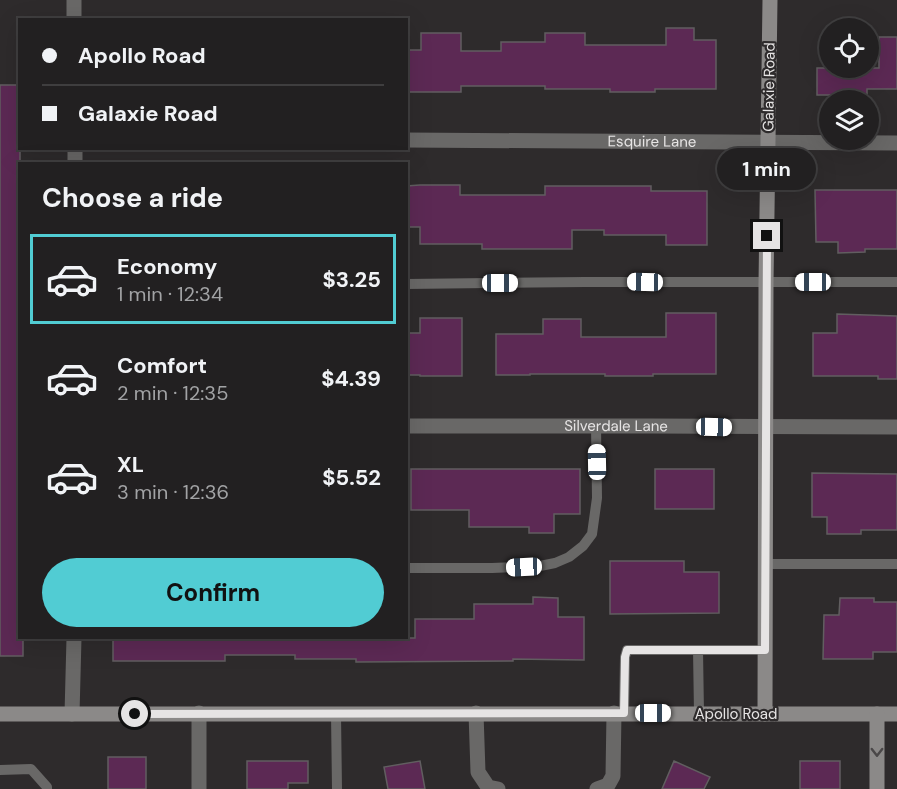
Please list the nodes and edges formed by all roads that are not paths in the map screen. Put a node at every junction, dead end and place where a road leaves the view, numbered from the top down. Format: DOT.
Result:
graph roads {
  1 [pos="74,0"];
  2 [pos="770,0"];
  3 [pos="74,18"];
  4 [pos="408,140"];
  5 [pos="768,142"];
  6 [pos="897,143"];
  7 [pos="897,282"];
  8 [pos="766,283"];
  9 [pos="408,284"];
  10 [pos="596,425"];
  11 [pos="408,426"];
  12 [pos="766,427"];
  13 [pos="897,427"];
  14 [pos="766,564"];
  15 [pos="897,564"];
  16 [pos="408,568"];
  17 [pos="74,639"];
  18 [pos="698,650"];
  19 [pos="765,650"];
  20 [pos="199,713"];
  21 [pos="476,713"];
  22 [pos="619,713"];
  23 [pos="699,713"];
  24 [pos="0,714"];
  25 [pos="72,714"];
  26 [pos="336,714"];
  27 [pos="765,714"];
  28 [pos="877,714"];
  29 [pos="897,714"];
  30 [pos="0,770"];
  31 [pos="47,789"];
  32 [pos="199,789"];
  33 [pos="337,789"];
  34 [pos="498,789"];
  35 [pos="597,789"];
  36 [pos="877,789"];
  1 -- 3 [label="street"];
  2 -- 5 [label="street, Galaxie Road"];
  4 -- 5 [label="street, Esquire Lane"];
  5 -- 6 [label="street, Esquire Lane"];
  5 -- 8 [label="street, Galaxie Road"];
  7 -- 8 [label="lane"];
  8 -- 9 [label="lane"];
  8 -- 12 [label="street, Galaxie Road"];
  10 -- 11 [label="street, Silverdale Lane"];
  10 -- 12 [label="street, Silverdale Lane"];
  10 -- 16 [label="lane"];
  12 -- 13 [label="street, Silverdale Lane"];
  12 -- 14 [label="street, Galaxie Road"];
  14 -- 15 [label="lane"];
  14 -- 19 [label="street, Galaxie Road"];
  17 -- 25 [label="street"];
  18 -- 19 [label="lane"];
  18 -- 22 [label="lane"];
  18 -- 23 [label="lane"];
  19 -- 27 [label="street, Galaxie Road"];
  20 -- 25 [label="street, Apollo Road"];
  20 -- 26 [label="street, Apollo Road"];
  20 -- 32 [label="street"];
  21 -- 22 [label="street, Apollo Road"];
  21 -- 26 [label="street, Apollo Road"];
  21 -- 34 [label="street"];
  22 -- 23 [label="street, Apollo Road"];
  22 -- 35 [label="street"];
  23 -- 27 [label="street, Apollo Road"];
  24 -- 25 [label="street, Apollo Road"];
  26 -- 33 [label="lane"];
  27 -- 28 [label="street, Apollo Road"];
  28 -- 29 [label="street, Apollo Road"];
  28 -- 36 [label="street, one-way"];
  30 -- 31 [label="lane"];
}
